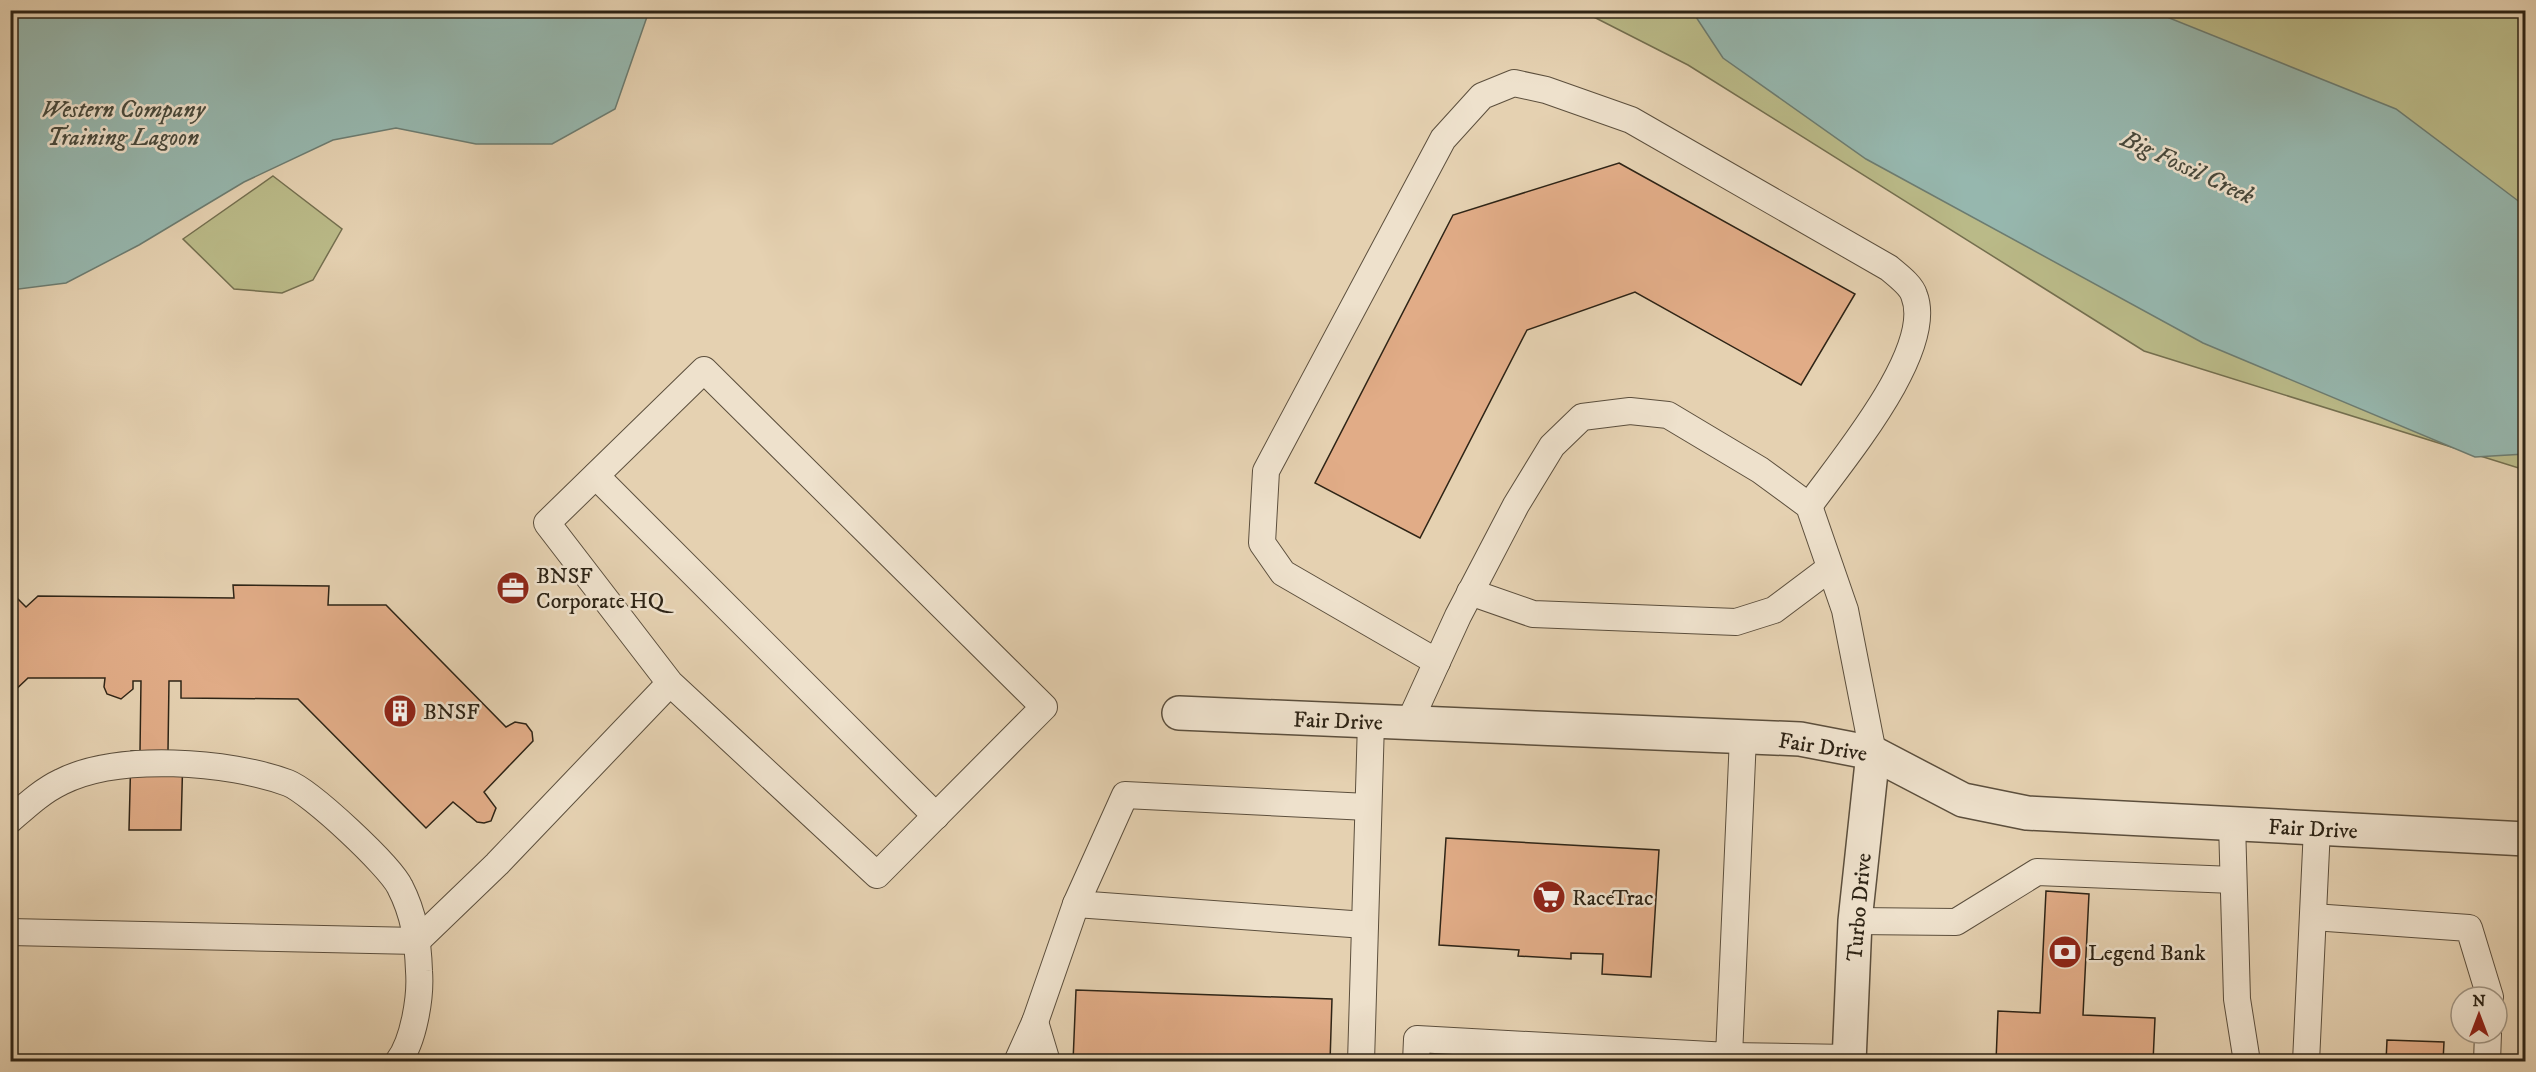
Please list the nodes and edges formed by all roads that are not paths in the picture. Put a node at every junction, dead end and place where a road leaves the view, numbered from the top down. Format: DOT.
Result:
graph roads {
  1 [pos="596,476"];
  2 [pos="1809,506"];
  3 [pos="1830,568"];
  4 [pos="1470,592"];
  5 [pos="1437,662"];
  6 [pos="670,682"];
  7 [pos="1179,713"];
  8 [pos="1371,722"];
  9 [pos="1409,723"];
  10 [pos="1743,737"];
  11 [pos="1874,753"];
  12 [pos="1368,807"];
  13 [pos="936,816"];
  14 [pos="10,820"];
  15 [pos="2232,824"];
  16 [pos="2317,828"];
  17 [pos="2526,839"];
  18 [pos="2233,880"];
  19 [pos="1076,904"];
  20 [pos="2313,917"];
  21 [pos="1855,921"];
  22 [pos="1365,925"];
  23 [pos="10,932"];
  24 [pos="417,941"];
  25 [pos="2486,985"];
  26 [pos="1035,1022"];
  27 [pos="2488,1045"];
  28 [pos="1729,1059"];
  29 [pos="1849,1060"];
  30 [pos="398,1062"];
  31 [pos="1017,1062"];
  32 [pos="1047,1062"];
  33 [pos="1361,1062"];
  34 [pos="1416,1062"];
  35 [pos="2247,1062"];
  36 [pos="2306,1062"];
  37 [pos="2487,1062"];
  1 -- 6 [label="lane"];
  1 -- 13 [label="lane"];
  1 -- 13 [label="lane"];
  2 -- 3 [label="lane"];
  2 -- 4 [label="lane"];
  2 -- 5 [label="lane"];
  3 -- 4 [label="lane"];
  3 -- 11 [label="lane"];
  4 -- 5 [label="lane"];
  5 -- 9 [label="lane"];
  6 -- 13 [label="lane"];
  6 -- 24 [label="lane"];
  7 -- 8 [label="street, Fair Drive"];
  8 -- 9 [label="street, Fair Drive"];
  8 -- 12 [label="lane"];
  9 -- 10 [label="street, Fair Drive"];
  10 -- 11 [label="street, Fair Drive"];
  10 -- 28 [label="lane"];
  11 -- 15 [label="street, Fair Drive"];
  11 -- 21 [label="street, Turbo Drive"];
  12 -- 19 [label="lane"];
  12 -- 22 [label="lane"];
  14 -- 24 [label="lane"];
  15 -- 16 [label="street, Fair Drive"];
  15 -- 18 [label="lane"];
  16 -- 17 [label="street, Fair Drive"];
  16 -- 20 [label="lane"];
  18 -- 21 [label="lane"];
  18 -- 35 [label="lane"];
  19 -- 22 [label="lane"];
  19 -- 26 [label="lane"];
  20 -- 25 [label="lane"];
  20 -- 36 [label="lane"];
  21 -- 29 [label="street, Turbo Drive"];
  22 -- 33 [label="lane"];
  23 -- 24 [label="lane"];
  24 -- 30 [label="lane"];
  26 -- 31 [label="lane"];
  26 -- 32 [label="lane"];
  27 -- 37 [label="lane"];
  28 -- 29 [label="lane"];
  28 -- 34 [label="lane"];
}
